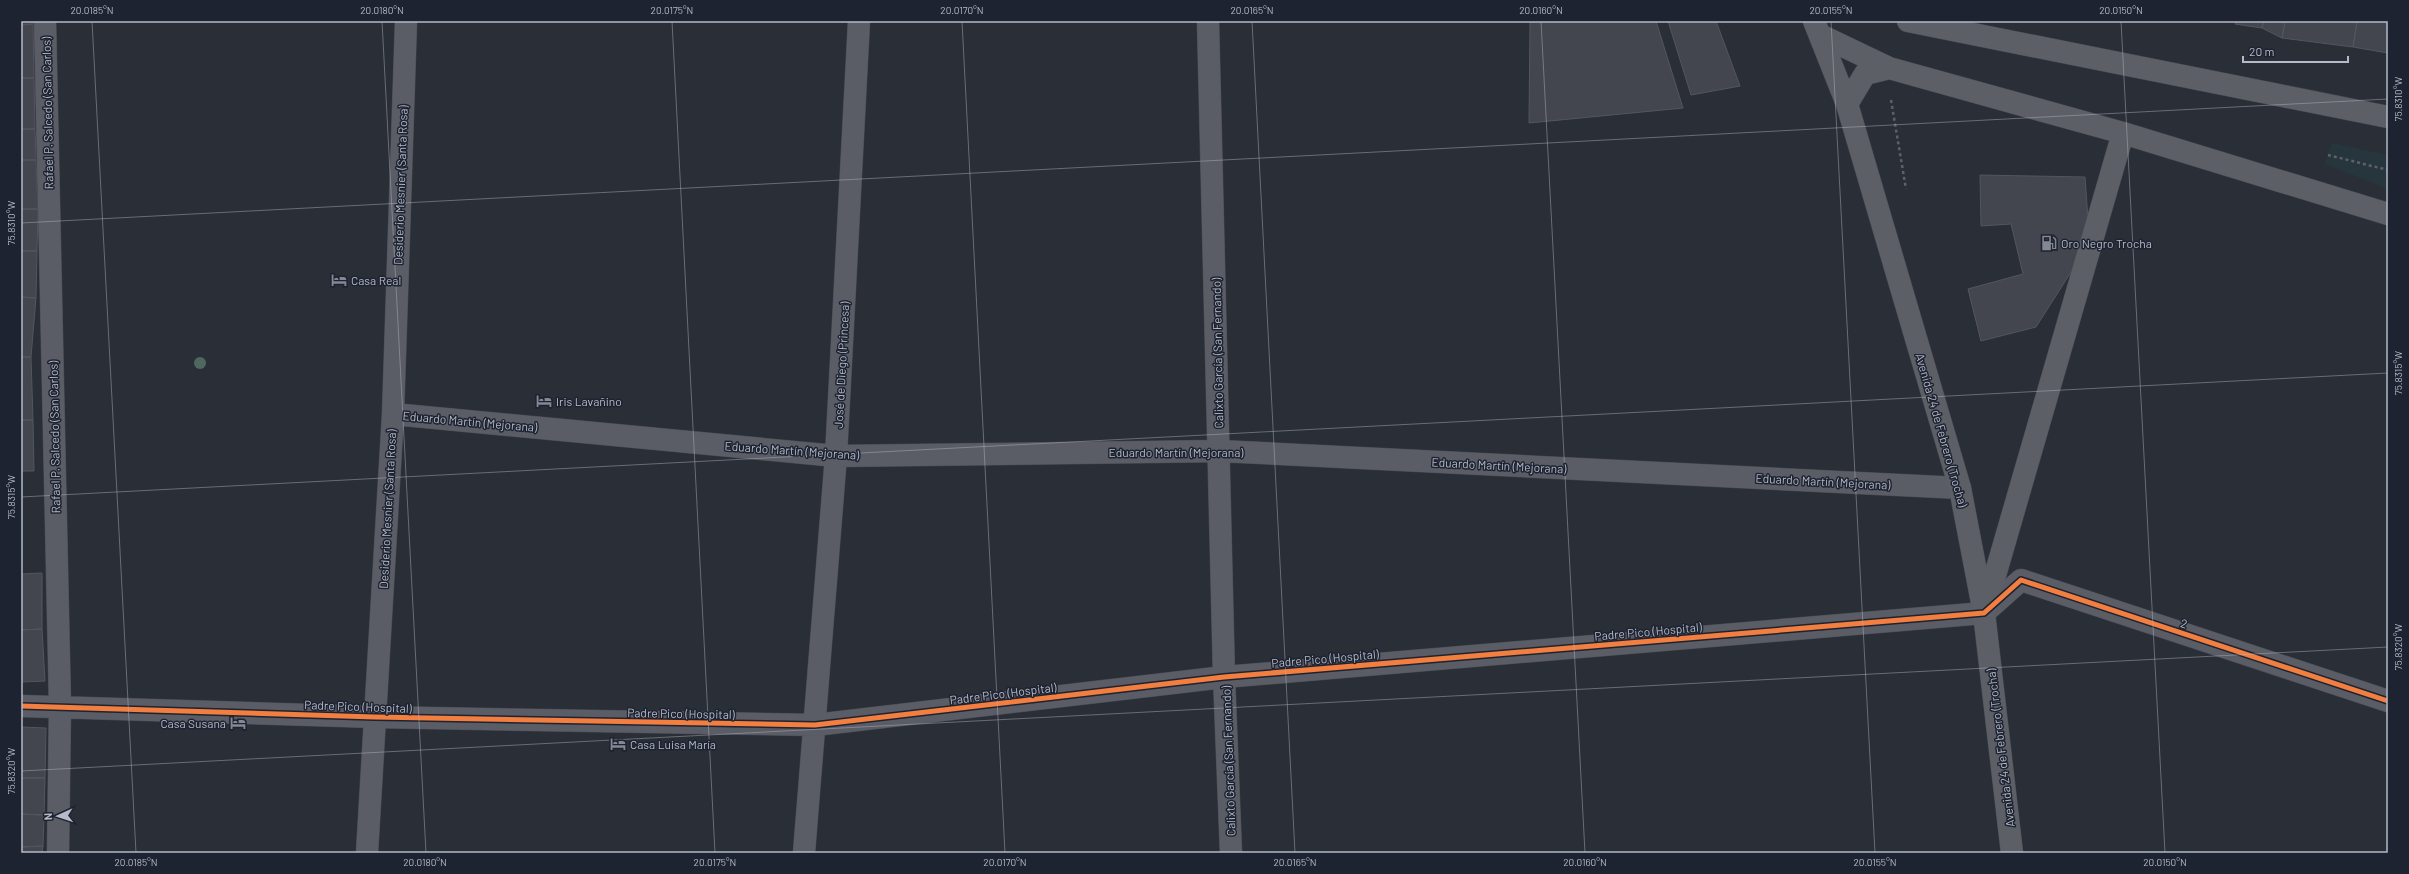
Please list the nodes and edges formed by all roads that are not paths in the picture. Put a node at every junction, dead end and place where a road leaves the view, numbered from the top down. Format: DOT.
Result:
graph roads {
  1 [pos="45,21"];
  2 [pos="406,21"];
  3 [pos="859,21"];
  4 [pos="1208,21"];
  5 [pos="1908,21"];
  6 [pos="1817,28"];
  7 [pos="1889,68"];
  8 [pos="1847,104"];
  9 [pos="2388,117"];
  10 [pos="2123,133"];
  11 [pos="2388,214"];
  12 [pos="393,414"];
  13 [pos="1220,451"];
  14 [pos="836,456"];
  15 [pos="1960,488"];
  16 [pos="1984,613"];
  17 [pos="1224,677"];
  18 [pos="2388,700"];
  19 [pos="21,706"];
  20 [pos="60,706"];
  21 [pos="375,717"];
  22 [pos="815,725"];
  23 [pos="58,853"];
  24 [pos="367,853"];
  25 [pos="804,853"];
  26 [pos="1231,853"];
  27 [pos="2012,853"];
  1 -- 20 [label="street, Rafael P. Salcedo (San Carlos)"];
  2 -- 12 [label="street, Desiderio Mesnier (Santa Rosa)"];
  3 -- 14 [label="street, José de Diego (Princesa)"];
  4 -- 13 [label="street, Calixto García (San Fernando)"];
  5 -- 9 [label="main road"];
  6 -- 7 [label="main road"];
  6 -- 8 [label="main road, Avenida 24 de Febrero (Trocha)"];
  7 -- 8 [label="main road"];
  7 -- 10 [label="main road"];
  8 -- 15 [label="main road, Avenida 24 de Febrero (Trocha)"];
  10 -- 11 [label="main road"];
  10 -- 16 [label="main road"];
  12 -- 14 [label="street, Eduardo Martín (Mejorana)"];
  12 -- 21 [label="street, Desiderio Mesnier (Santa Rosa)"];
  13 -- 14 [label="street, Eduardo Martín (Mejorana)"];
  13 -- 15 [label="street, Eduardo Martín (Mejorana)"];
  13 -- 17 [label="street, Calixto García (San Fernando)"];
  14 -- 22 [label="street, José de Diego (Princesa)"];
  15 -- 16 [label="main road, Avenida 24 de Febrero (Trocha)"];
  16 -- 17 [label="street, Padre Pico (Hospital)"];
  16 -- 18 [label="street, 2"];
  16 -- 27 [label="main road, Avenida 24 de Febrero (Trocha)"];
  17 -- 22 [label="street, Padre Pico (Hospital)"];
  17 -- 26 [label="street, Calixto García (San Fernando)"];
  19 -- 20 [label="street, Padre Pico (Hospital)"];
  20 -- 21 [label="street, Padre Pico (Hospital)"];
  20 -- 23 [label="street, Rafael P. Salcedo (San Carlos)"];
  21 -- 22 [label="street, Padre Pico (Hospital)"];
  21 -- 24 [label="street, Desiderio Mesnier (Santa Rosa)"];
  22 -- 25 [label="street, José de Diego (Princesa)"];
}
